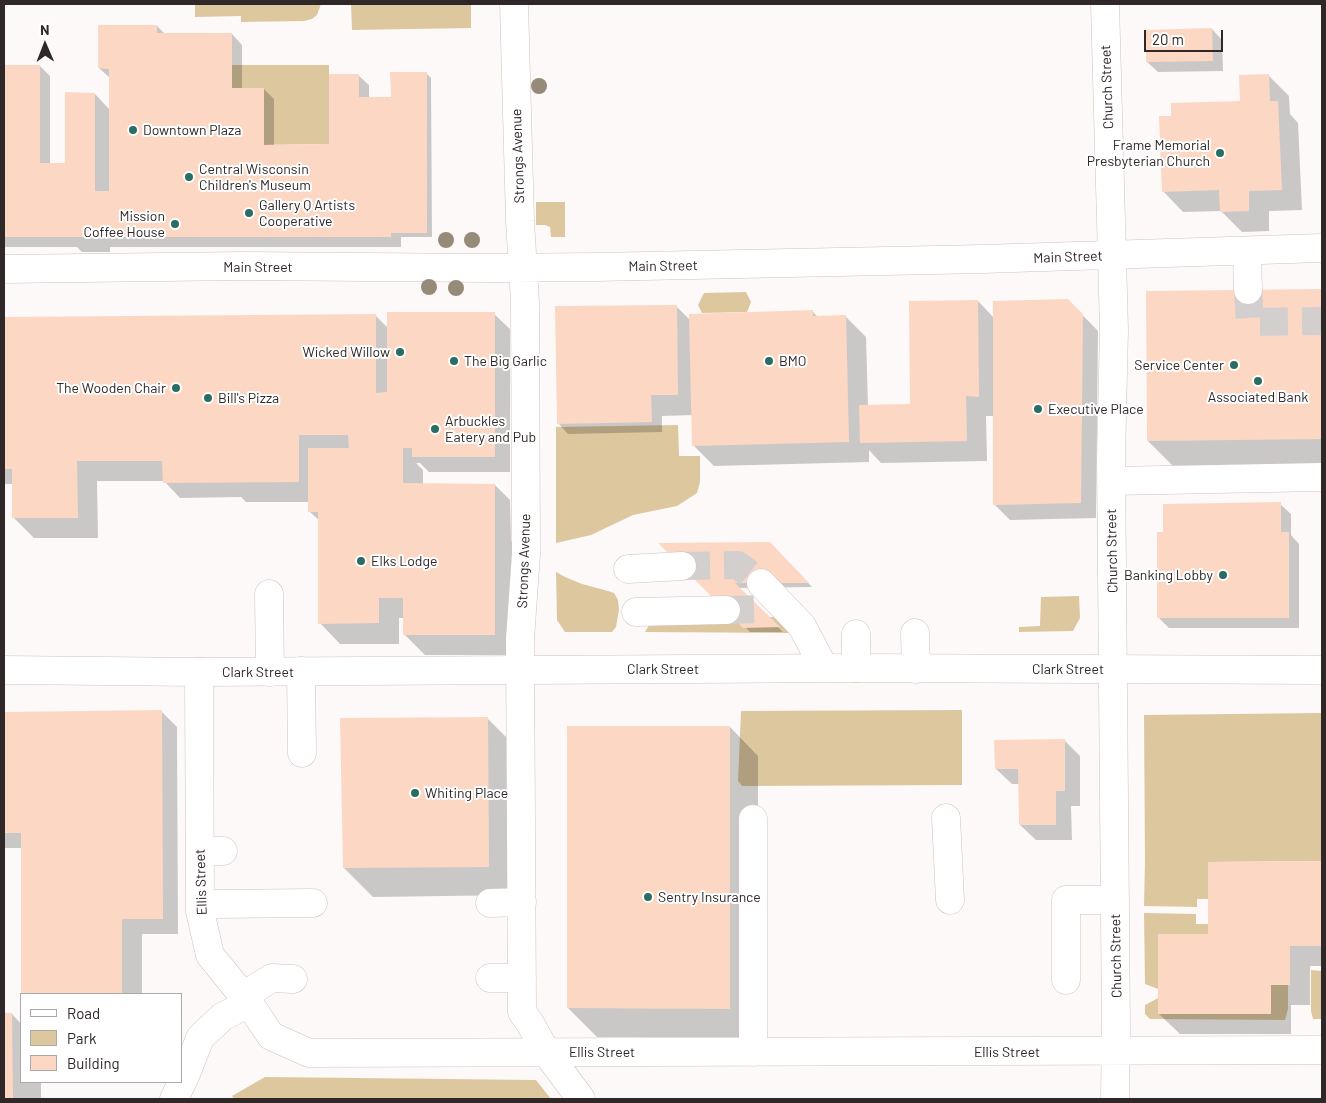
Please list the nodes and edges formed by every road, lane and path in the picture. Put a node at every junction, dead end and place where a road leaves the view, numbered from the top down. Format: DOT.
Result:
graph roads {
  1 [pos="514,4"];
  2 [pos="1105,4"];
  3 [pos="1322,248"];
  4 [pos="1247,251"];
  5 [pos="1112,256"];
  6 [pos="523,268"];
  7 [pos="4,269"];
  8 [pos="1248,290"];
  9 [pos="1322,477"];
  10 [pos="1111,481"];
  11 [pos="703,588"];
  12 [pos="268,594"];
  13 [pos="766,599"];
  14 [pos="915,633"];
  15 [pos="856,634"];
  16 [pos="824,668"];
  17 [pos="856,668"];
  18 [pos="916,669"];
  19 [pos="1114,669"];
  20 [pos="4,670"];
  21 [pos="520,670"];
  22 [pos="1322,670"];
  23 [pos="301,671"];
  24 [pos="199,672"];
  25 [pos="270,672"];
  26 [pos="302,753"];
  27 [pos="753,818"];
  28 [pos="946,818"];
  29 [pos="950,900"];
  30 [pos="1115,900"];
  31 [pos="522,902"];
  32 [pos="314,903"];
  33 [pos="490,903"];
  34 [pos="200,911"];
  35 [pos="490,978"];
  36 [pos="522,978"];
  37 [pos="292,979"];
  38 [pos="1066,980"];
  39 [pos="246,1000"];
  40 [pos="1322,1050"];
  41 [pos="546,1052"];
  42 [pos="753,1052"];
  43 [pos="1116,1052"];
  44 [pos="182,1082"];
  45 [pos="182,1083"];
  46 [pos="174,1099"];
  47 [pos="581,1099"];
  48 [pos="1115,1099"];
  1 -- 6 [label="street, Strongs Avenue"];
  2 -- 5 [label="street, Church Street"];
  3 -- 4 [label="street, Main Street"];
  4 -- 5 [label="street, Main Street"];
  4 -- 8 [label="street"];
  5 -- 6 [label="street, Main Street"];
  5 -- 10 [label="street, Church Street"];
  6 -- 7 [label="street, Main Street"];
  6 -- 21 [label="street, Strongs Avenue"];
  9 -- 10 [label="street"];
  10 -- 19 [label="street, Church Street"];
  11 -- 11 [label="street"];
  12 -- 25 [label="street"];
  13 -- 16 [label="street"];
  14 -- 18 [label="street"];
  15 -- 17 [label="street"];
  16 -- 17 [label="street, Clark Street"];
  16 -- 21 [label="street, Clark Street"];
  17 -- 18 [label="street, Clark Street"];
  18 -- 19 [label="street, Clark Street"];
  19 -- 22 [label="street, Clark Street"];
  19 -- 30 [label="street, Church Street"];
  20 -- 24 [label="street, Clark Street"];
  21 -- 23 [label="street, Clark Street"];
  21 -- 31 [label="street, Strongs Avenue"];
  23 -- 25 [label="street, Clark Street"];
  23 -- 26 [label="street"];
  24 -- 25 [label="street, Clark Street"];
  24 -- 34 [label="street, Ellis Street"];
  27 -- 42 [label="street"];
  28 -- 29 [label="street"];
  30 -- 38 [label="street"];
  30 -- 43 [label="street, Church Street"];
  31 -- 33 [label="street"];
  31 -- 36 [label="street, Strongs Avenue"];
  32 -- 34 [label="street"];
  34 -- 39 [label="street, Ellis Street"];
  35 -- 36 [label="street"];
  36 -- 41 [label="street, Strongs Avenue"];
  37 -- 39 [label="street"];
  39 -- 41 [label="street, Ellis Street"];
  39 -- 44 [label="street"];
  40 -- 43 [label="street, Ellis Street"];
  41 -- 42 [label="street, Ellis Street"];
  41 -- 47 [label="street, Strongs Avenue"];
  42 -- 43 [label="street, Ellis Street"];
  43 -- 48 [label="street, Church Street"];
  45 -- 46 [label="street"];
}
